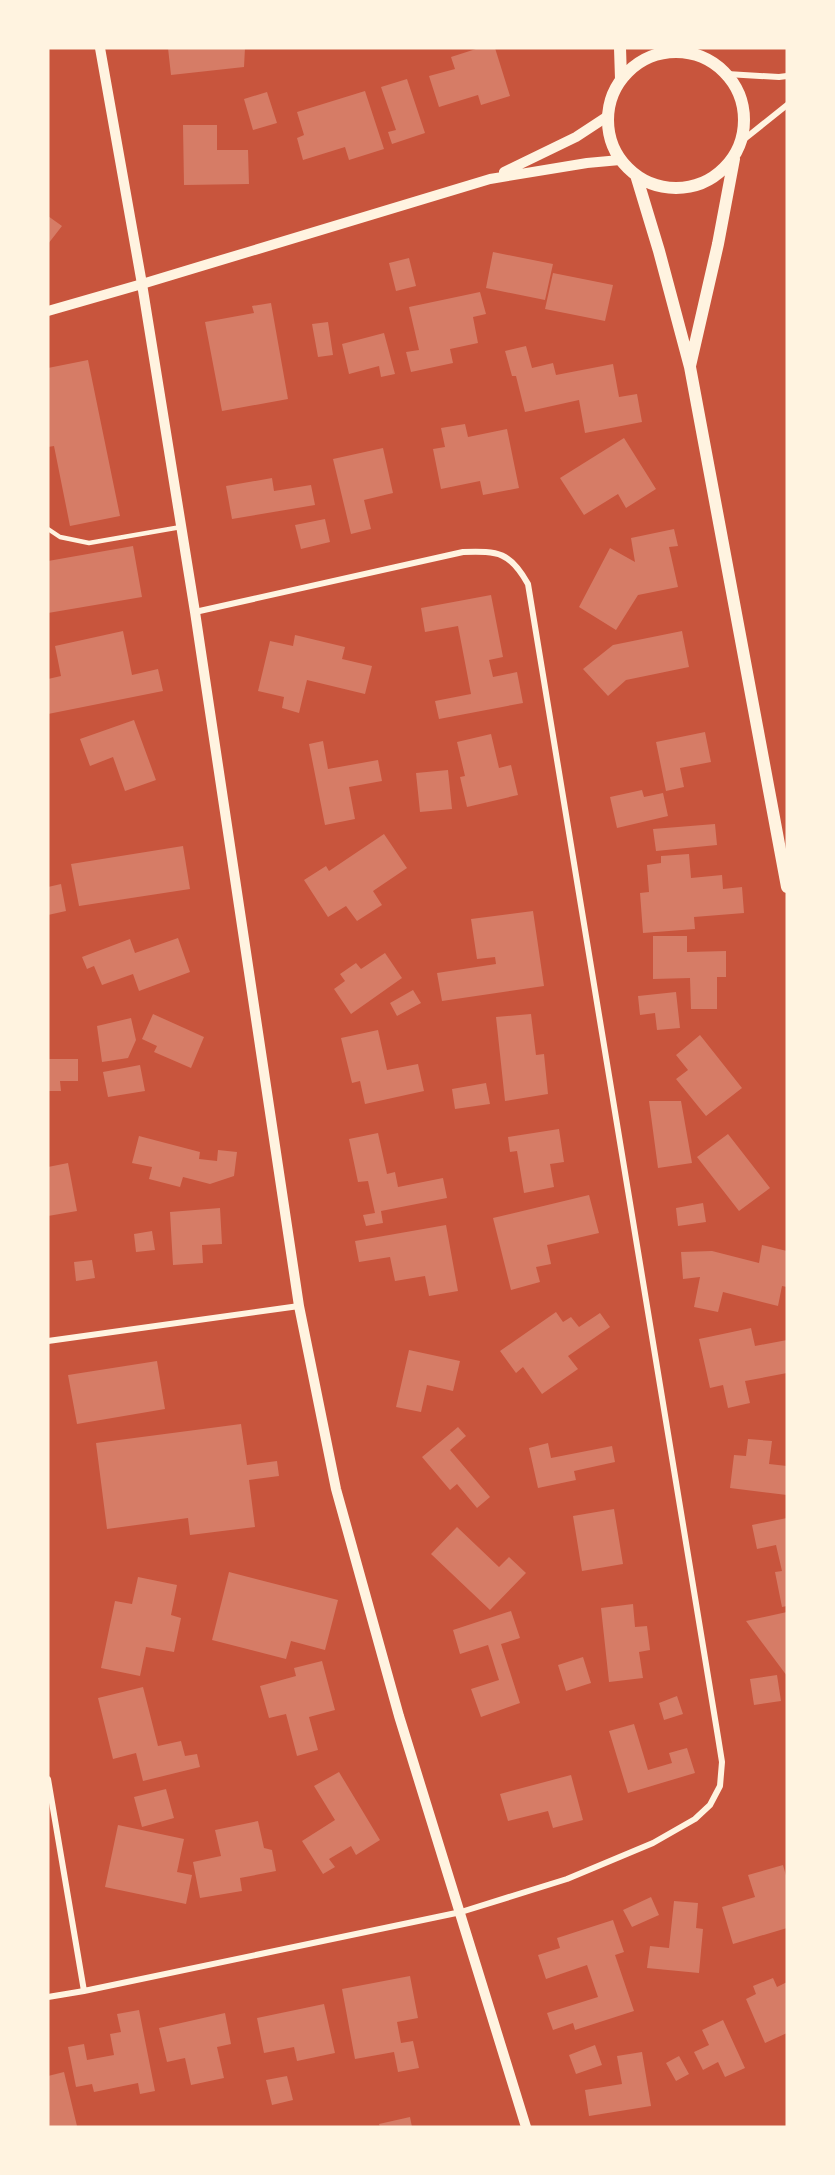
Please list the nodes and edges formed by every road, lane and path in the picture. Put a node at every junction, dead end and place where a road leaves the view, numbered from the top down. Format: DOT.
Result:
graph roads {
  1 [pos="100,48"];
  2 [pos="620,48"];
  3 [pos="710,48"];
  4 [pos="723,70"];
  5 [pos="787,76"];
  6 [pos="621,79"];
  7 [pos="787,105"];
  8 [pos="608,116"];
  9 [pos="742,141"];
  10 [pos="734,159"];
  11 [pos="620,160"];
  12 [pos="636,175"];
  13 [pos="490,179"];
  14 [pos="142,284"];
  15 [pos="48,311"];
  16 [pos="690,367"];
  17 [pos="181,527"];
  18 [pos="48,529"];
  19 [pos="195,612"];
  20 [pos="787,887"];
  21 [pos="299,1305"];
  22 [pos="48,1341"];
  23 [pos="48,1779"];
  24 [pos="461,1912"];
  25 [pos="84,1991"];
  26 [pos="48,1997"];
  27 [pos="526,2127"];
  1 -- 14 [label="street"];
  2 -- 6 [label="main road"];
  3 -- 4 [label="main road"];
  4 -- 5 [label="street"];
  4 -- 6 [label="main road"];
  4 -- 9 [label="main road"];
  6 -- 8 [label="main road"];
  7 -- 9 [label="street"];
  8 -- 11 [label="main road"];
  8 -- 13 [label="street"];
  9 -- 10 [label="main road"];
  10 -- 12 [label="main road"];
  10 -- 16 [label="main road"];
  11 -- 12 [label="main road"];
  11 -- 13 [label="street"];
  12 -- 16 [label="main road"];
  13 -- 14 [label="street"];
  14 -- 15 [label="street"];
  14 -- 17 [label="street"];
  16 -- 20 [label="main road"];
  17 -- 18 [label="lane"];
  17 -- 19 [label="street"];
  19 -- 21 [label="street"];
  19 -- 24 [label="street"];
  21 -- 22 [label="street"];
  21 -- 24 [label="street"];
  23 -- 25 [label="street"];
  24 -- 25 [label="street"];
  24 -- 27 [label="street"];
  25 -- 26 [label="street"];
}
